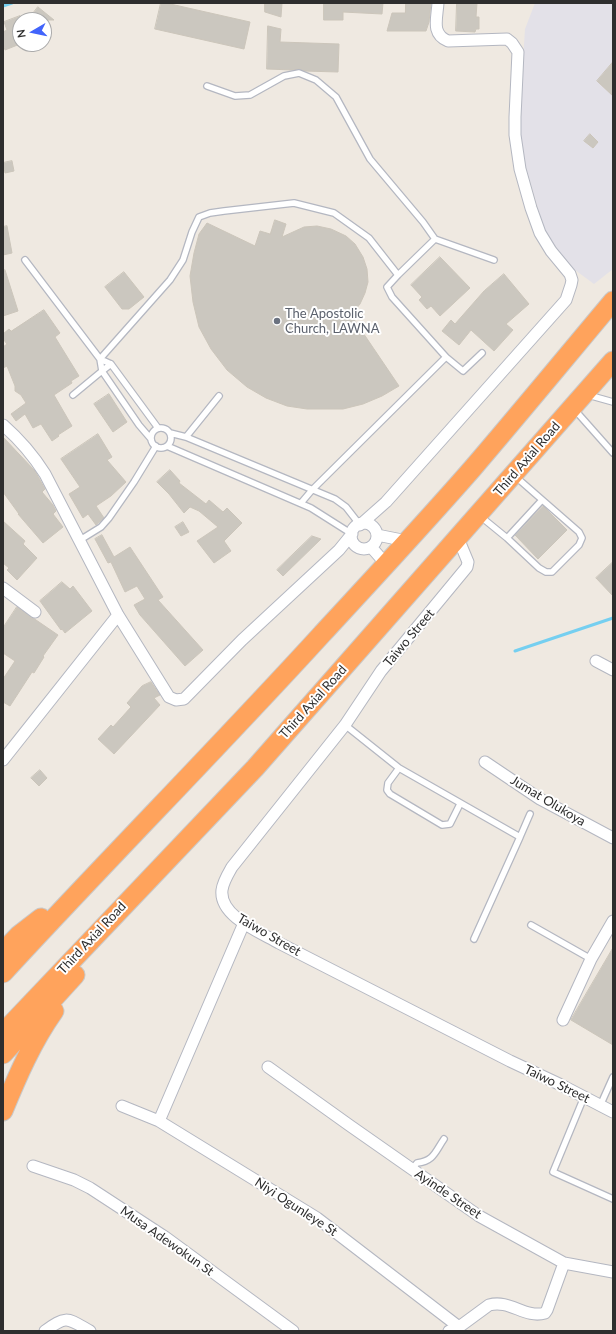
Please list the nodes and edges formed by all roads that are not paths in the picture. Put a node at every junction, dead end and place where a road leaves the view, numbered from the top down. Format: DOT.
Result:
graph roads {
  1 [pos="438,3"];
  2 [pos="207,86"];
  3 [pos="435,239"];
  4 [pos="25,260"];
  5 [pos="494,260"];
  6 [pos="398,275"];
  7 [pos="613,301"];
  8 [pos="482,353"];
  9 [pos="446,357"];
  10 [pos="100,359"];
  11 [pos="613,361"];
  12 [pos="111,364"];
  13 [pos="102,371"];
  14 [pos="73,395"];
  15 [pos="219,396"];
  16 [pos="578,401"];
  17 [pos="613,402"];
  18 [pos="3,425"];
  19 [pos="158,428"];
  20 [pos="170,433"];
  21 [pos="186,437"];
  22 [pos="151,439"];
  23 [pos="156,446"];
  24 [pos="167,446"];
  25 [pos="613,453"];
  26 [pos="513,474"];
  27 [pos="312,490"];
  28 [pos="542,500"];
  29 [pos="386,502"];
  30 [pos="301,504"];
  31 [pos="478,515"];
  32 [pos="360,524"];
  33 [pos="376,532"];
  34 [pos="352,534"];
  35 [pos="458,538"];
  36 [pos="507,538"];
  37 [pos="80,540"];
  38 [pos="407,541"];
  39 [pos="356,546"];
  40 [pos="371,547"];
  41 [pos="339,550"];
  42 [pos="386,564"];
  43 [pos="4,590"];
  44 [pos="35,612"];
  45 [pos="118,615"];
  46 [pos="596,661"];
  47 [pos="613,670"];
  48 [pos="345,725"];
  49 [pos="3,760"];
  50 [pos="485,762"];
  51 [pos="399,768"];
  52 [pos="460,804"];
  53 [pos="530,814"];
  54 [pos="520,837"];
  55 [pos="613,838"];
  56 [pos="152,875"];
  57 [pos="90,878"];
  58 [pos="613,921"];
  59 [pos="244,923"];
  60 [pos="531,925"];
  61 [pos="11,939"];
  62 [pos="474,939"];
  63 [pos="3,952"];
  64 [pos="591,959"];
  65 [pos="90,960"];
  66 [pos="3,973"];
  67 [pos="563,1020"];
  68 [pos="3,1033"];
  69 [pos="3,1054"];
  70 [pos="268,1067"];
  71 [pos="613,1077"];
  72 [pos="584,1097"];
  73 [pos="122,1106"];
  74 [pos="600,1106"];
  75 [pos="3,1111"];
  76 [pos="613,1112"];
  77 [pos="159,1121"];
  78 [pos="444,1139"];
  79 [pos="33,1166"];
  80 [pos="412,1169"];
  81 [pos="613,1199"];
  82 [pos="564,1263"];
  83 [pos="613,1272"];
  84 [pos="454,1329"];
  85 [pos="45,1331"];
  86 [pos="90,1331"];
  87 [pos="293,1331"];
  1 -- 29 [label="street"];
  2 -- 3 [label="lane"];
  3 -- 5 [label="lane"];
  3 -- 6 [label="lane"];
  4 -- 10 [label="lane"];
  6 -- 9 [label="lane"];
  6 -- 10 [label="lane"];
  7 -- 38 [label="highway"];
  8 -- 9 [label="lane"];
  9 -- 27 [label="lane"];
  10 -- 12 [label="lane"];
  10 -- 13 [label="lane"];
  11 -- 16 [label="highway, Third Axial Road"];
  12 -- 13 [label="lane"];
  12 -- 19 [label="lane"];
  13 -- 14 [label="lane"];
  13 -- 22 [label="lane"];
  15 -- 21 [label="lane"];
  16 -- 17 [label="lane"];
  16 -- 25 [label="lane"];
  16 -- 26 [label="highway, Third Axial Road"];
  18 -- 37 [label="street"];
  19 -- 20 [label="lane"];
  19 -- 22 [label="lane"];
  20 -- 21 [label="lane"];
  20 -- 24 [label="lane"];
  21 -- 27 [label="lane"];
  22 -- 23 [label="lane"];
  23 -- 24 [label="lane"];
  23 -- 37 [label="lane"];
  24 -- 30 [label="lane"];
  26 -- 28 [label="lane"];
  26 -- 31 [label="highway, Third Axial Road"];
  27 -- 30 [label="lane"];
  27 -- 32 [label="lane"];
  28 -- 36 [label="lane"];
  28 -- 36 [label="lane"];
  29 -- 32 [label="street"];
  29 -- 33 [label="street"];
  30 -- 34 [label="lane"];
  31 -- 35 [label="highway, Third Axial Road"];
  31 -- 36 [label="lane"];
  32 -- 33 [label="street"];
  32 -- 34 [label="street"];
  33 -- 38 [label="street"];
  33 -- 40 [label="street"];
  34 -- 39 [label="street"];
  34 -- 41 [label="street"];
  35 -- 48 [label="street, Taiwo Street"];
  35 -- 56 [label="highway, Third Axial Road"];
  37 -- 45 [label="street"];
  38 -- 42 [label="highway"];
  39 -- 40 [label="street"];
  39 -- 41 [label="street"];
  40 -- 42 [label="street"];
  41 -- 45 [label="street"];
  42 -- 57 [label="highway"];
  43 -- 44 [label="street"];
  45 -- 49 [label="street"];
  46 -- 47 [label="street"];
  48 -- 51 [label="lane"];
  48 -- 59 [label="street, Taiwo Street"];
  50 -- 55 [label="street, Jumat Olukoya"];
  51 -- 52 [label="lane"];
  51 -- 52 [label="lane"];
  52 -- 54 [label="lane"];
  53 -- 54 [label="lane"];
  54 -- 62 [label="lane"];
  56 -- 65 [label="highway"];
  56 -- 68 [label="highway, Third Axial Road"];
  57 -- 61 [label="highway"];
  57 -- 66 [label="highway"];
  58 -- 64 [label="street"];
  59 -- 72 [label="street, Taiwo Street"];
  59 -- 77 [label="street"];
  60 -- 64 [label="lane"];
  61 -- 63 [label="highway"];
  64 -- 67 [label="street"];
  65 -- 69 [label="highway"];
  65 -- 75 [label="highway"];
  70 -- 80 [label="street, Ayinde Street"];
  71 -- 74 [label="lane"];
  72 -- 74 [label="street, Taiwo Street"];
  72 -- 81 [label="lane"];
  73 -- 77 [label="street, Niyi Ogunleye St"];
  74 -- 76 [label="street, Taiwo Street"];
  77 -- 84 [label="street, Niyi Ogunleye St"];
  78 -- 80 [label="lane"];
  79 -- 87 [label="street, Musa Adewokun St"];
  80 -- 82 [label="street, Ayinde Street"];
  82 -- 83 [label="street, Ayinde Street"];
  82 -- 84 [label="street"];
  85 -- 86 [label="street"];
}
